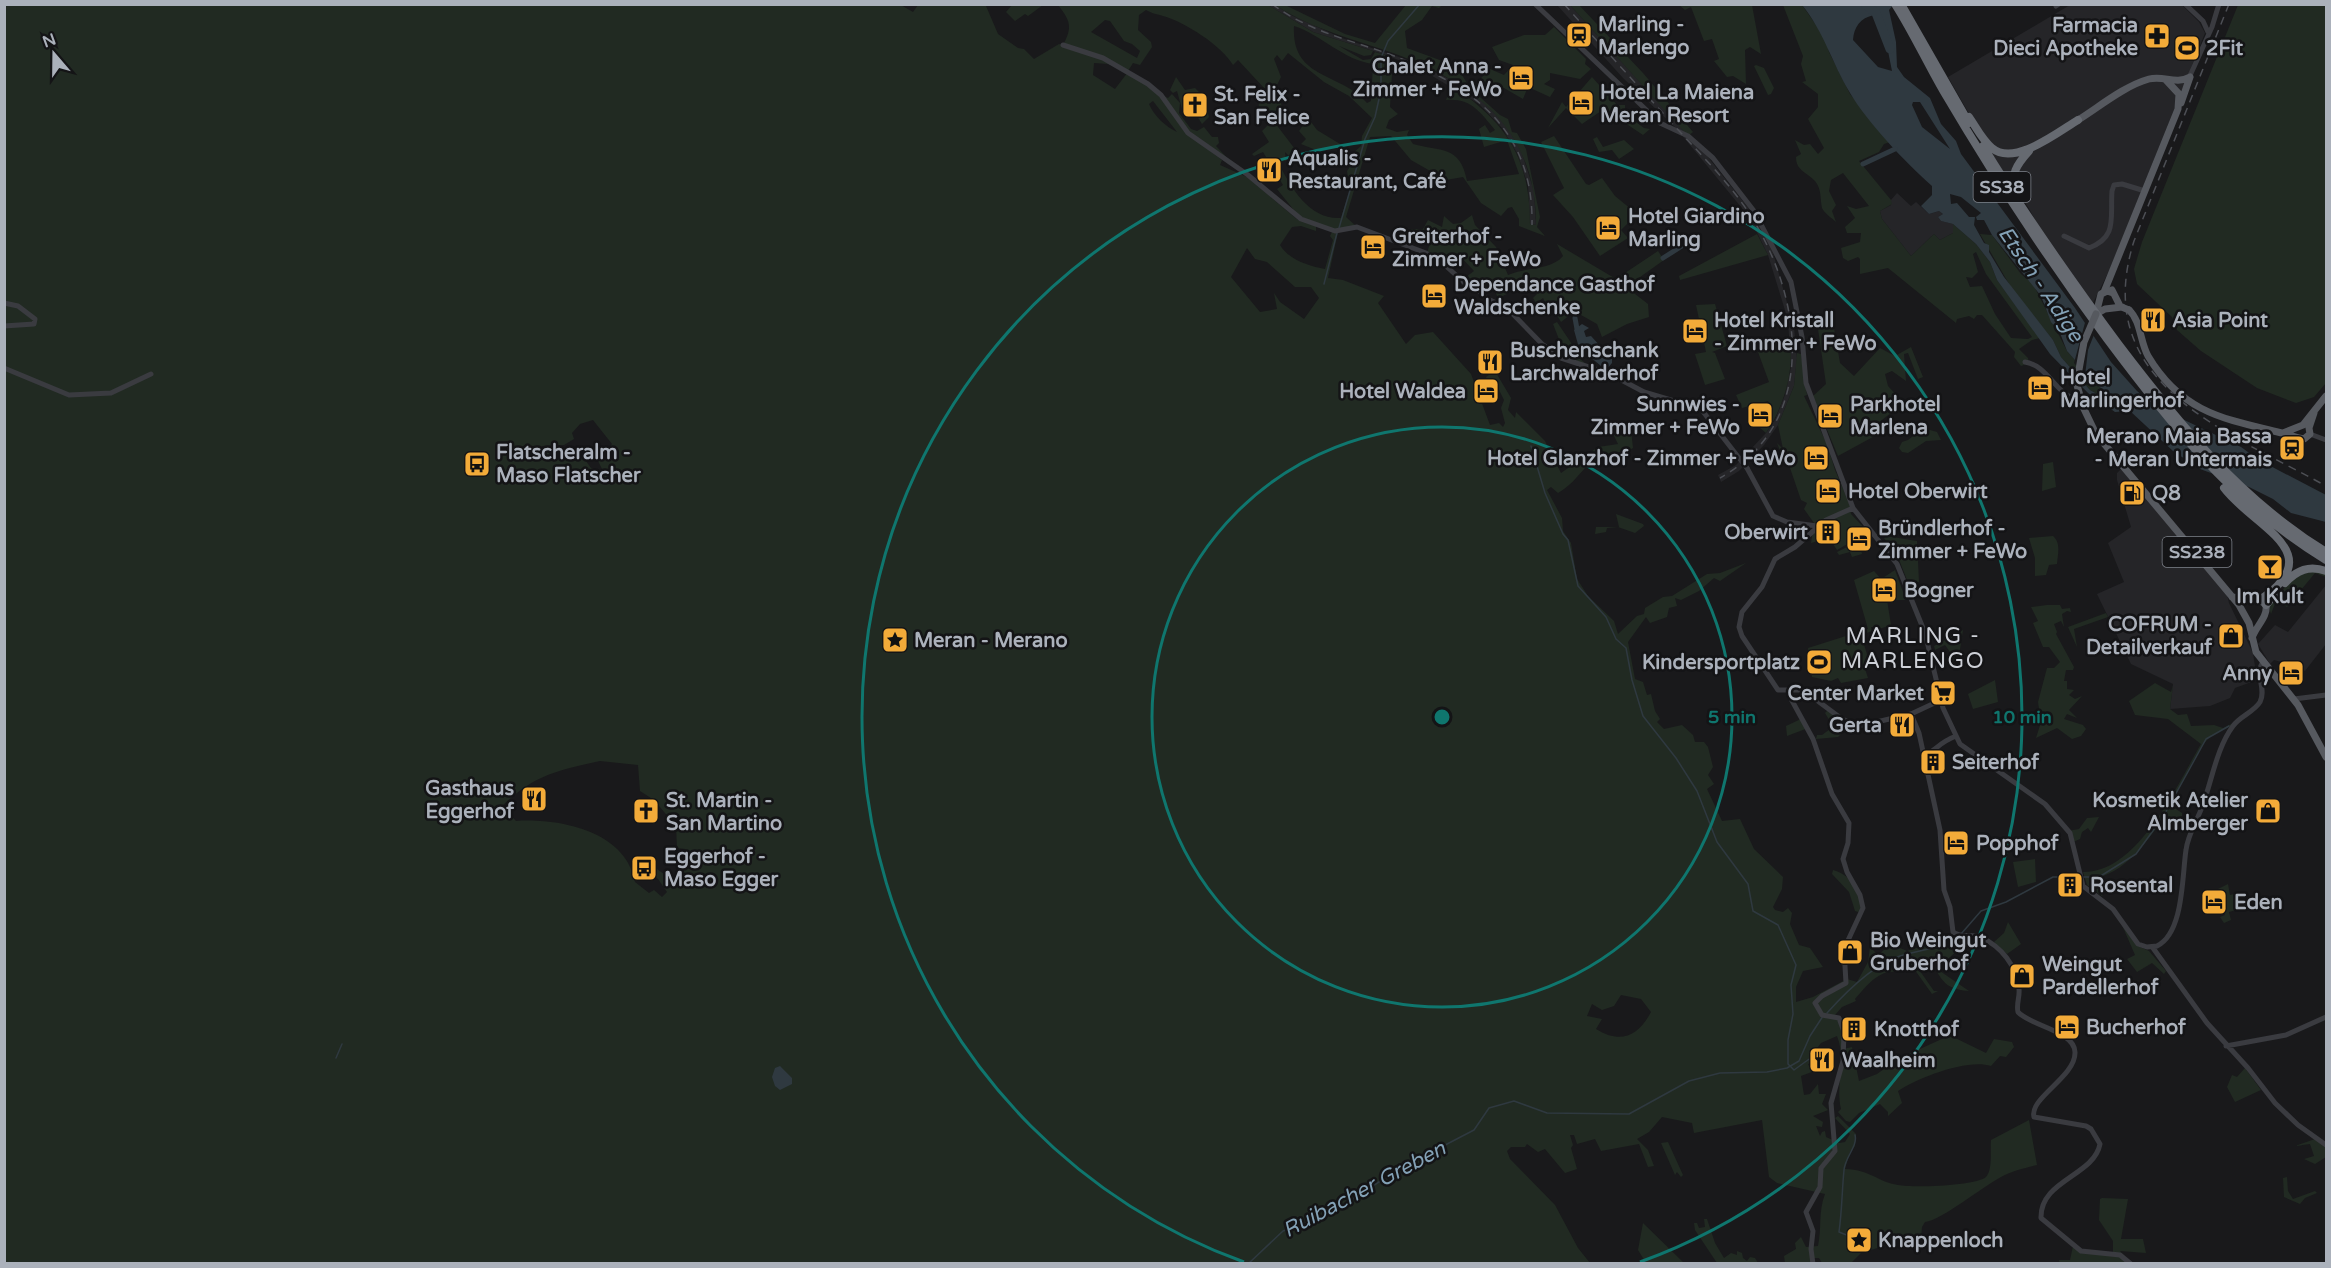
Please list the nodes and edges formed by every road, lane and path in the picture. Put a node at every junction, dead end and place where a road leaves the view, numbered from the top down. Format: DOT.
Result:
graph roads {
  1 [pos="1535,4"];
  2 [pos="2185,4"];
  3 [pos="2219,4"];
  4 [pos="1899,5"];
  5 [pos="2215,14"];
  6 [pos="2203,21"];
  7 [pos="2208,33"];
  8 [pos="1062,45"];
  9 [pos="2190,77"];
  10 [pos="2166,80"];
  11 [pos="1946,84"];
  12 [pos="2179,94"];
  13 [pos="2178,109"];
  14 [pos="2078,120"];
  15 [pos="2032,148"];
  16 [pos="2145,191"];
  17 [pos="2018,203"];
  18 [pos="2064,236"];
  19 [pos="2112,278"];
  20 [pos="2104,292"];
  21 [pos="4,303"];
  22 [pos="2120,304"];
  23 [pos="2100,309"];
  24 [pos="4,326"];
  25 [pos="2025,362"];
  26 [pos="4,368"];
  27 [pos="151,374"];
  28 [pos="2326,396"];
  29 [pos="2082,401"];
  30 [pos="2307,429"];
  31 [pos="2296,430"];
  32 [pos="2283,433"];
  33 [pos="2299,438"];
  34 [pos="2326,440"];
  35 [pos="2212,471"];
  36 [pos="1853,508"];
  37 [pos="1817,526"];
  38 [pos="2326,552"];
  39 [pos="2326,560"];
  40 [pos="2326,571"];
  41 [pos="2232,597"];
  42 [pos="2248,599"];
  43 [pos="2263,602"];
  44 [pos="2242,610"];
  45 [pos="2248,620"];
  46 [pos="2259,621"];
  47 [pos="2252,638"];
  48 [pos="2263,662"];
  49 [pos="1790,691"];
  50 [pos="2326,695"];
  51 [pos="2294,699"];
  52 [pos="1941,700"];
  53 [pos="1911,714"];
  54 [pos="1956,736"];
  55 [pos="1924,756"];
  56 [pos="2326,757"];
  57 [pos="2155,947"];
  58 [pos="2326,1017"];
  59 [pos="2226,1047"];
  60 [pos="2326,1144"];
  61 [pos="1813,1263"];
  62 [pos="2131,1263"];
  1 -- 36 [label="street"];
  2 -- 6 [label="street"];
  3 -- 5 [label="street"];
  4 -- 11 [label="highway, SS38"];
  4 -- 35 [label="highway, SS38"];
  5 -- 6 [label="street"];
  5 -- 7 [label="street"];
  6 -- 7 [label="street"];
  7 -- 9 [label="street"];
  8 -- 37 [label="street, bridge"];
  9 -- 10 [label="main road"];
  9 -- 12 [label="street"];
  9 -- 13 [label="main road"];
  10 -- 12 [label="main road"];
  10 -- 14 [label="main road"];
  11 -- 15 [label="highway"];
  11 -- 17 [label="highway, SS38"];
  12 -- 13 [label="main road"];
  13 -- 16 [label="main road"];
  14 -- 15 [label="highway"];
  15 -- 17 [label="highway"];
  16 -- 18 [label="street"];
  16 -- 19 [label="main road"];
  17 -- 38 [label="highway, SS38"];
  19 -- 20 [label="main road"];
  19 -- 22 [label="main road"];
  20 -- 22 [label="main road"];
  20 -- 23 [label="main road"];
  21 -- 24 [label="street"];
  22 -- 23 [label="main road"];
  22 -- 32 [label="main road"];
  23 -- 29 [label="main road, SS238, bridge"];
  25 -- 29 [label="street"];
  26 -- 27 [label="street"];
  28 -- 30 [label="main road"];
  29 -- 41 [label="main road, SS238"];
  30 -- 31 [label="main road"];
  30 -- 33 [label="main road"];
  30 -- 34 [label="street"];
  31 -- 32 [label="main road"];
  31 -- 33 [label="main road"];
  32 -- 33 [label="main road"];
  35 -- 39 [label="highway, SS38"];
  35 -- 43 [label="highway"];
  36 -- 37 [label="street"];
  36 -- 52 [label="street"];
  37 -- 49 [label="street"];
  40 -- 43 [label="highway"];
  41 -- 42 [label="main road"];
  41 -- 44 [label="main road, SS238"];
  42 -- 43 [label="main road"];
  42 -- 44 [label="main road"];
  43 -- 46 [label="main road"];
  44 -- 45 [label="main road, SS238"];
  45 -- 46 [label="main road"];
  45 -- 47 [label="main road, SS238"];
  46 -- 47 [label="main road"];
  47 -- 48 [label="main road, SS238"];
  48 -- 51 [label="main road, SS238"];
  48 -- 57 [label="street"];
  49 -- 53 [label="street"];
  49 -- 61 [label="street"];
  50 -- 51 [label="street"];
  51 -- 56 [label="main road, SS238"];
  52 -- 53 [label="street"];
  52 -- 54 [label="street"];
  53 -- 55 [label="street"];
  54 -- 55 [label="street"];
  54 -- 57 [label="street"];
  55 -- 62 [label="street"];
  57 -- 59 [label="street"];
  58 -- 59 [label="street"];
  59 -- 60 [label="street"];
}
